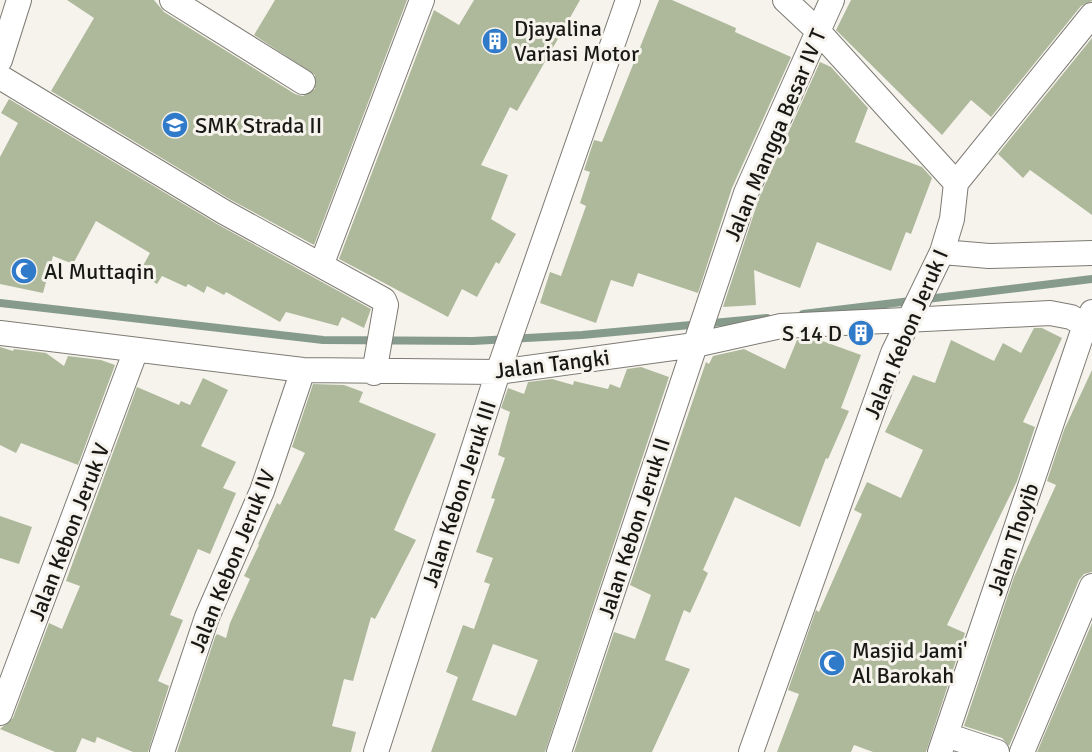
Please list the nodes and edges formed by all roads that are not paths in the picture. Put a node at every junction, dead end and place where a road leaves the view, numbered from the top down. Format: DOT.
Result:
graph roads {
  1 [pos="19,0"];
  2 [pos="172,0"];
  3 [pos="422,0"];
  4 [pos="628,0"];
  5 [pos="785,0"];
  6 [pos="832,0"];
  7 [pos="1092,15"];
  8 [pos="818,31"];
  9 [pos="0,60"];
  10 [pos="0,77"];
  11 [pos="303,82"];
  12 [pos="956,183"];
  13 [pos="1092,253"];
  14 [pos="938,260"];
  15 [pos="322,263"];
  16 [pos="709,304"];
  17 [pos="909,316"];
  18 [pos="0,333"];
  19 [pos="1087,335"];
  20 [pos="696,342"];
  21 [pos="136,350"];
  22 [pos="501,365"];
  23 [pos="375,368"];
  24 [pos="303,370"];
  25 [pos="1092,586"];
  26 [pos="0,713"];
  27 [pos="943,743"];
  28 [pos="162,752"];
  29 [pos="376,752"];
  30 [pos="559,752"];
  31 [pos="751,752"];
  32 [pos="997,752"];
  33 [pos="1022,752"];
  1 -- 9 [label="street"];
  2 -- 11 [label="street"];
  3 -- 15 [label="street"];
  4 -- 22 [label="street, Jalan Kebon Jeruk III"];
  5 -- 8 [label="street"];
  6 -- 8 [label="street, Jalan Mangga Besar IV T"];
  7 -- 12 [label="street"];
  8 -- 12 [label="street"];
  8 -- 16 [label="street, Jalan Mangga Besar IV T"];
  10 -- 15 [label="street"];
  12 -- 14 [label="street, Jalan Kebon Jeruk I"];
  13 -- 14 [label="street"];
  14 -- 17 [label="street, Jalan Kebon Jeruk I"];
  15 -- 23 [label="street"];
  16 -- 20 [label="street, Jalan Kebon Jeruk II"];
  17 -- 19 [label="street, Jalan Tangki"];
  17 -- 20 [label="street, Jalan Tangki"];
  17 -- 31 [label="street, Jalan Kebon Jeruk I"];
  18 -- 21 [label="street, Jalan Tangki"];
  19 -- 27 [label="street, Jalan Thoyib"];
  20 -- 22 [label="street, Jalan Tangki"];
  20 -- 30 [label="street, Jalan Kebon Jeruk II"];
  21 -- 24 [label="street, Jalan Tangki"];
  21 -- 26 [label="street, Jalan Kebon Jeruk V"];
  22 -- 23 [label="street, Jalan Tangki"];
  22 -- 29 [label="street, Jalan Kebon Jeruk III"];
  23 -- 24 [label="street, Jalan Tangki"];
  24 -- 28 [label="street, Jalan Kebon Jeruk IV"];
  25 -- 33 [label="street"];
  27 -- 32 [label="street"];
}
